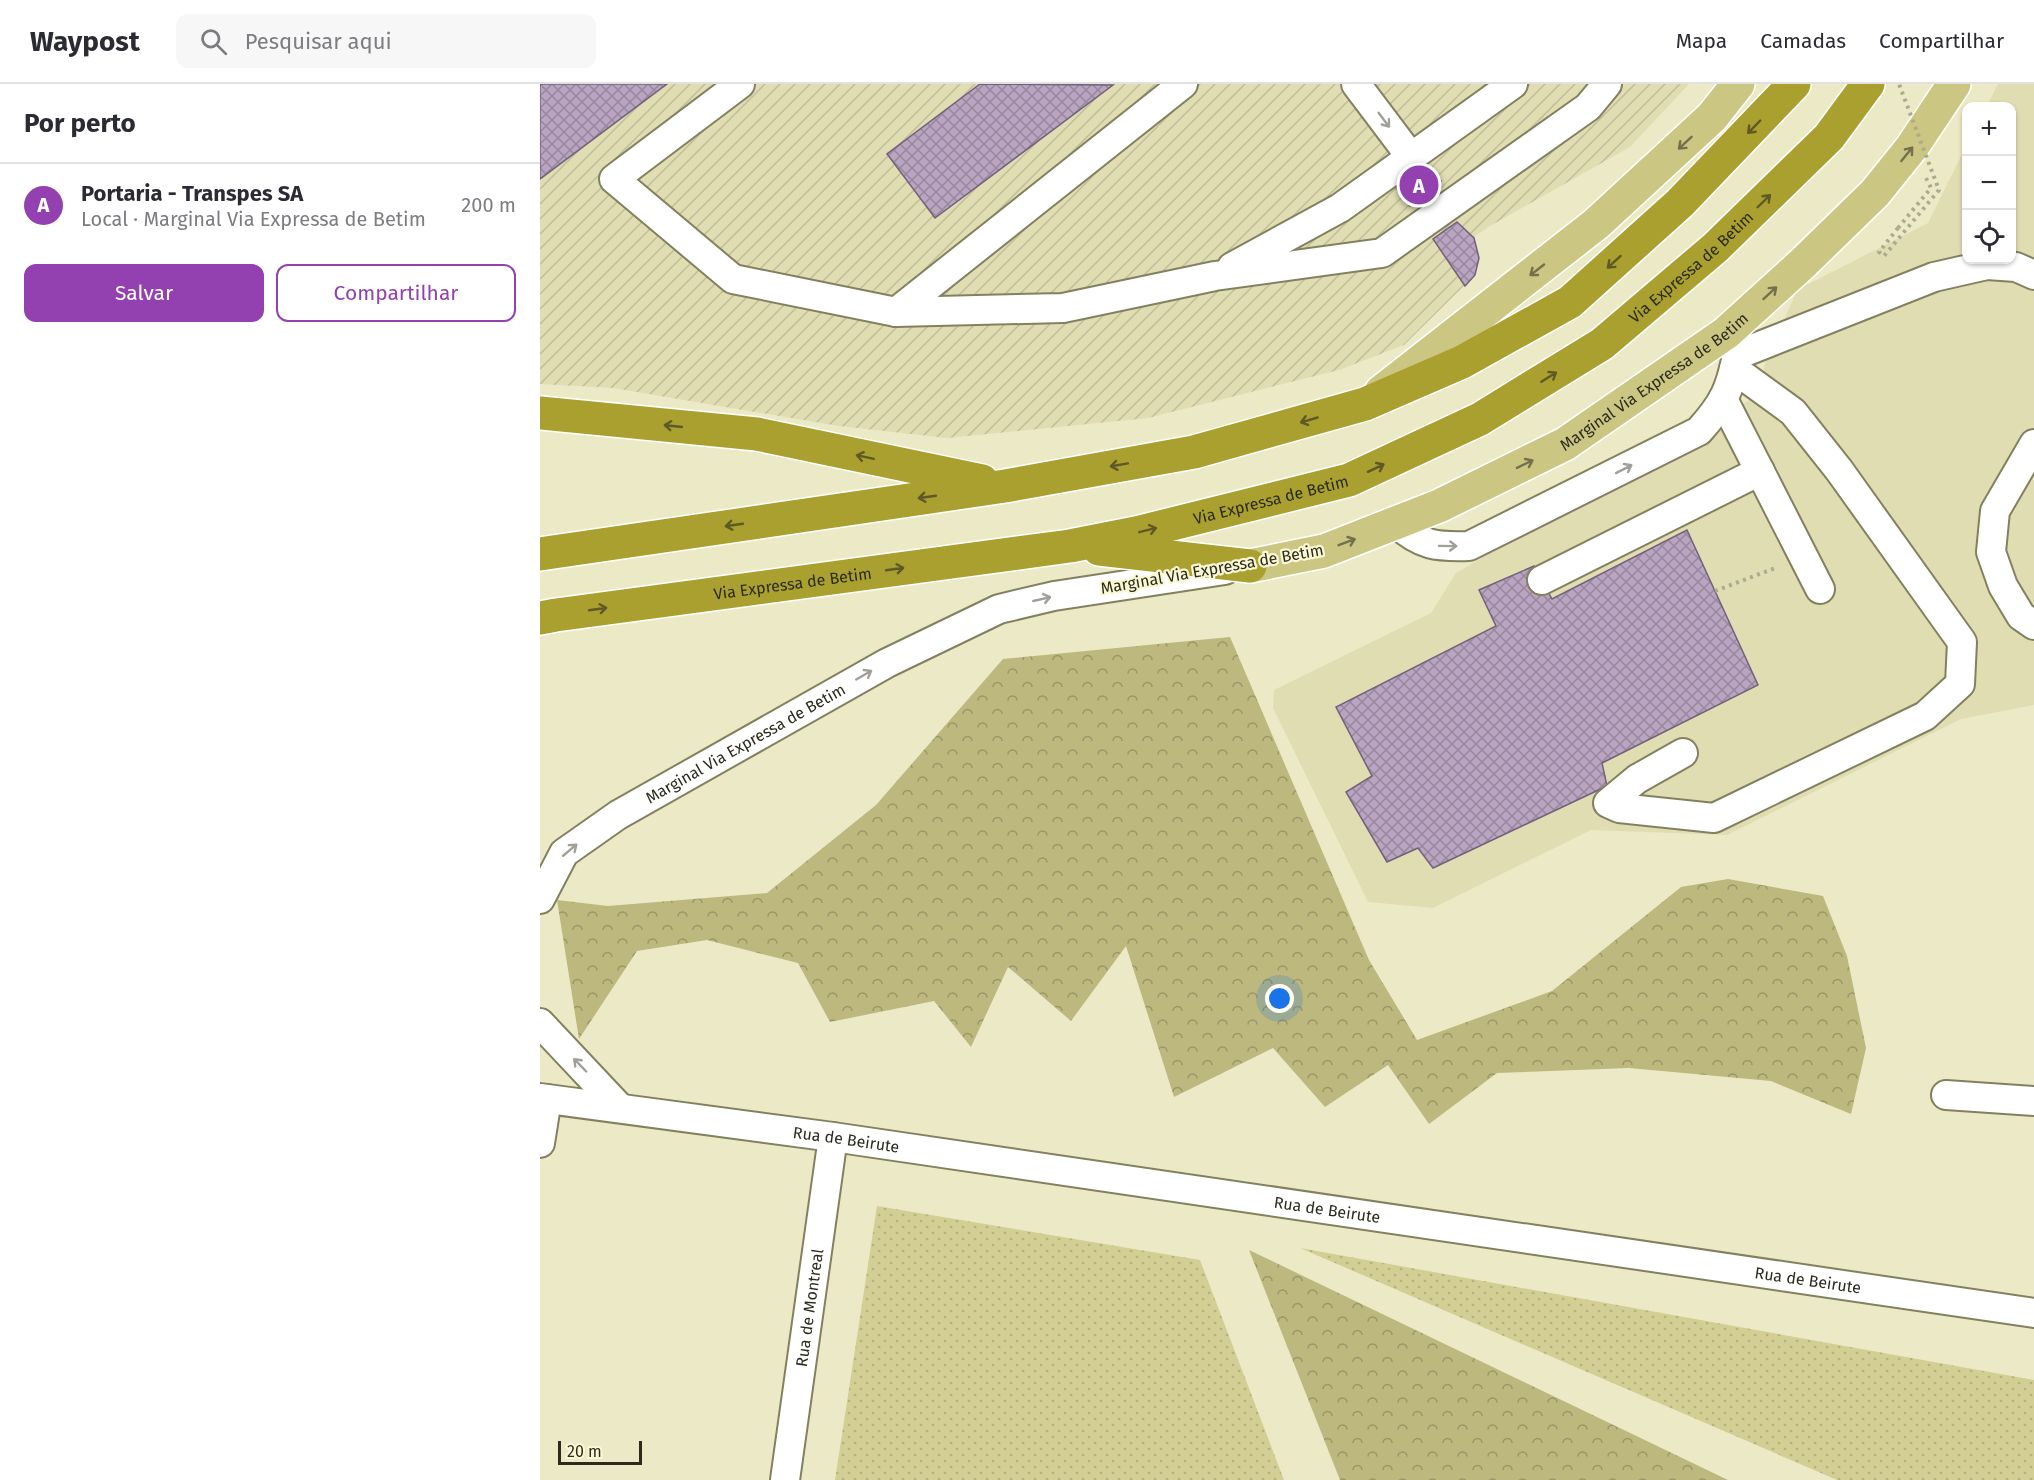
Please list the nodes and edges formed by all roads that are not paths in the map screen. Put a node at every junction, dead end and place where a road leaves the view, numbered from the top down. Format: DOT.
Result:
graph roads {
  1 [pos="740,84"];
  2 [pos="1183,84"];
  3 [pos="1356,84"];
  4 [pos="1513,84"];
  5 [pos="1607,84"];
  6 [pos="1738,84"];
  7 [pos="1794,84"];
  8 [pos="1868,84"];
  9 [pos="1954,84"];
  10 [pos="1412,157"];
  11 [pos="2034,275"];
  12 [pos="1215,276"];
  13 [pos="896,312"];
  14 [pos="1732,352"];
  15 [pos="1723,399"];
  16 [pos="1365,404"];
  17 [pos="540,412"];
  18 [pos="2034,444"];
  19 [pos="1760,471"];
  20 [pos="1005,486"];
  21 [pos="1396,523"];
  22 [pos="1070,546"];
  23 [pos="540,554"];
  24 [pos="1250,566"];
  25 [pos="1542,580"];
  26 [pos="1821,589"];
  27 [pos="540,618"];
  28 [pos="2034,625"];
  29 [pos="1683,753"];
  30 [pos="540,899"];
  31 [pos="540,1023"];
  32 [pos="1946,1095"];
  33 [pos="543,1098"];
  34 [pos="2034,1101"];
  35 [pos="620,1108"];
  36 [pos="832,1137"];
  37 [pos="540,1143"];
  38 [pos="2034,1313"];
  39 [pos="785,1480"];
  1 -- 13 [label="street"];
  2 -- 13 [label="street"];
  3 -- 10 [label="street, one-way"];
  4 -- 10 [label="street"];
  5 -- 12 [label="street"];
  6 -- 16 [label="main road, one-way"];
  7 -- 16 [label="highway, one-way"];
  22 -- 8 [label="highway, Via Expressa de Betim, one-way"];
  14 -- 9 [label="main road, Marginal Via Expressa de Betim, one-way"];
  10 -- 12 [label="street"];
  11 -- 14 [label="street"];
  12 -- 13 [label="street"];
  14 -- 15 [label="street"];
  21 -- 14 [label="main road, Marginal Via Expressa de Betim, one-way"];
  14 -- 29 [label="street"];
  15 -- 19 [label="street"];
  21 -- 15 [label="street, one-way"];
  16 -- 20 [label="highway, one-way"];
  20 -- 17 [label="highway, one-way"];
  18 -- 28 [label="street"];
  19 -- 25 [label="street"];
  19 -- 26 [label="street"];
  20 -- 23 [label="highway, one-way"];
  24 -- 21 [label="main road, Marginal Via Expressa de Betim, one-way"];
  22 -- 24 [label="highway"];
  27 -- 22 [label="highway, Via Expressa de Betim, one-way"];
  30 -- 24 [label="street, Marginal Via Expressa de Betim, one-way"];
  35 -- 31 [label="street, one-way"];
  32 -- 34 [label="street"];
  33 -- 35 [label="street, Rua de Beirute"];
  33 -- 37 [label="street"];
  35 -- 36 [label="street, Rua de Beirute"];
  36 -- 38 [label="street, Rua de Beirute"];
  36 -- 39 [label="street, Rua de Montreal"];
}
